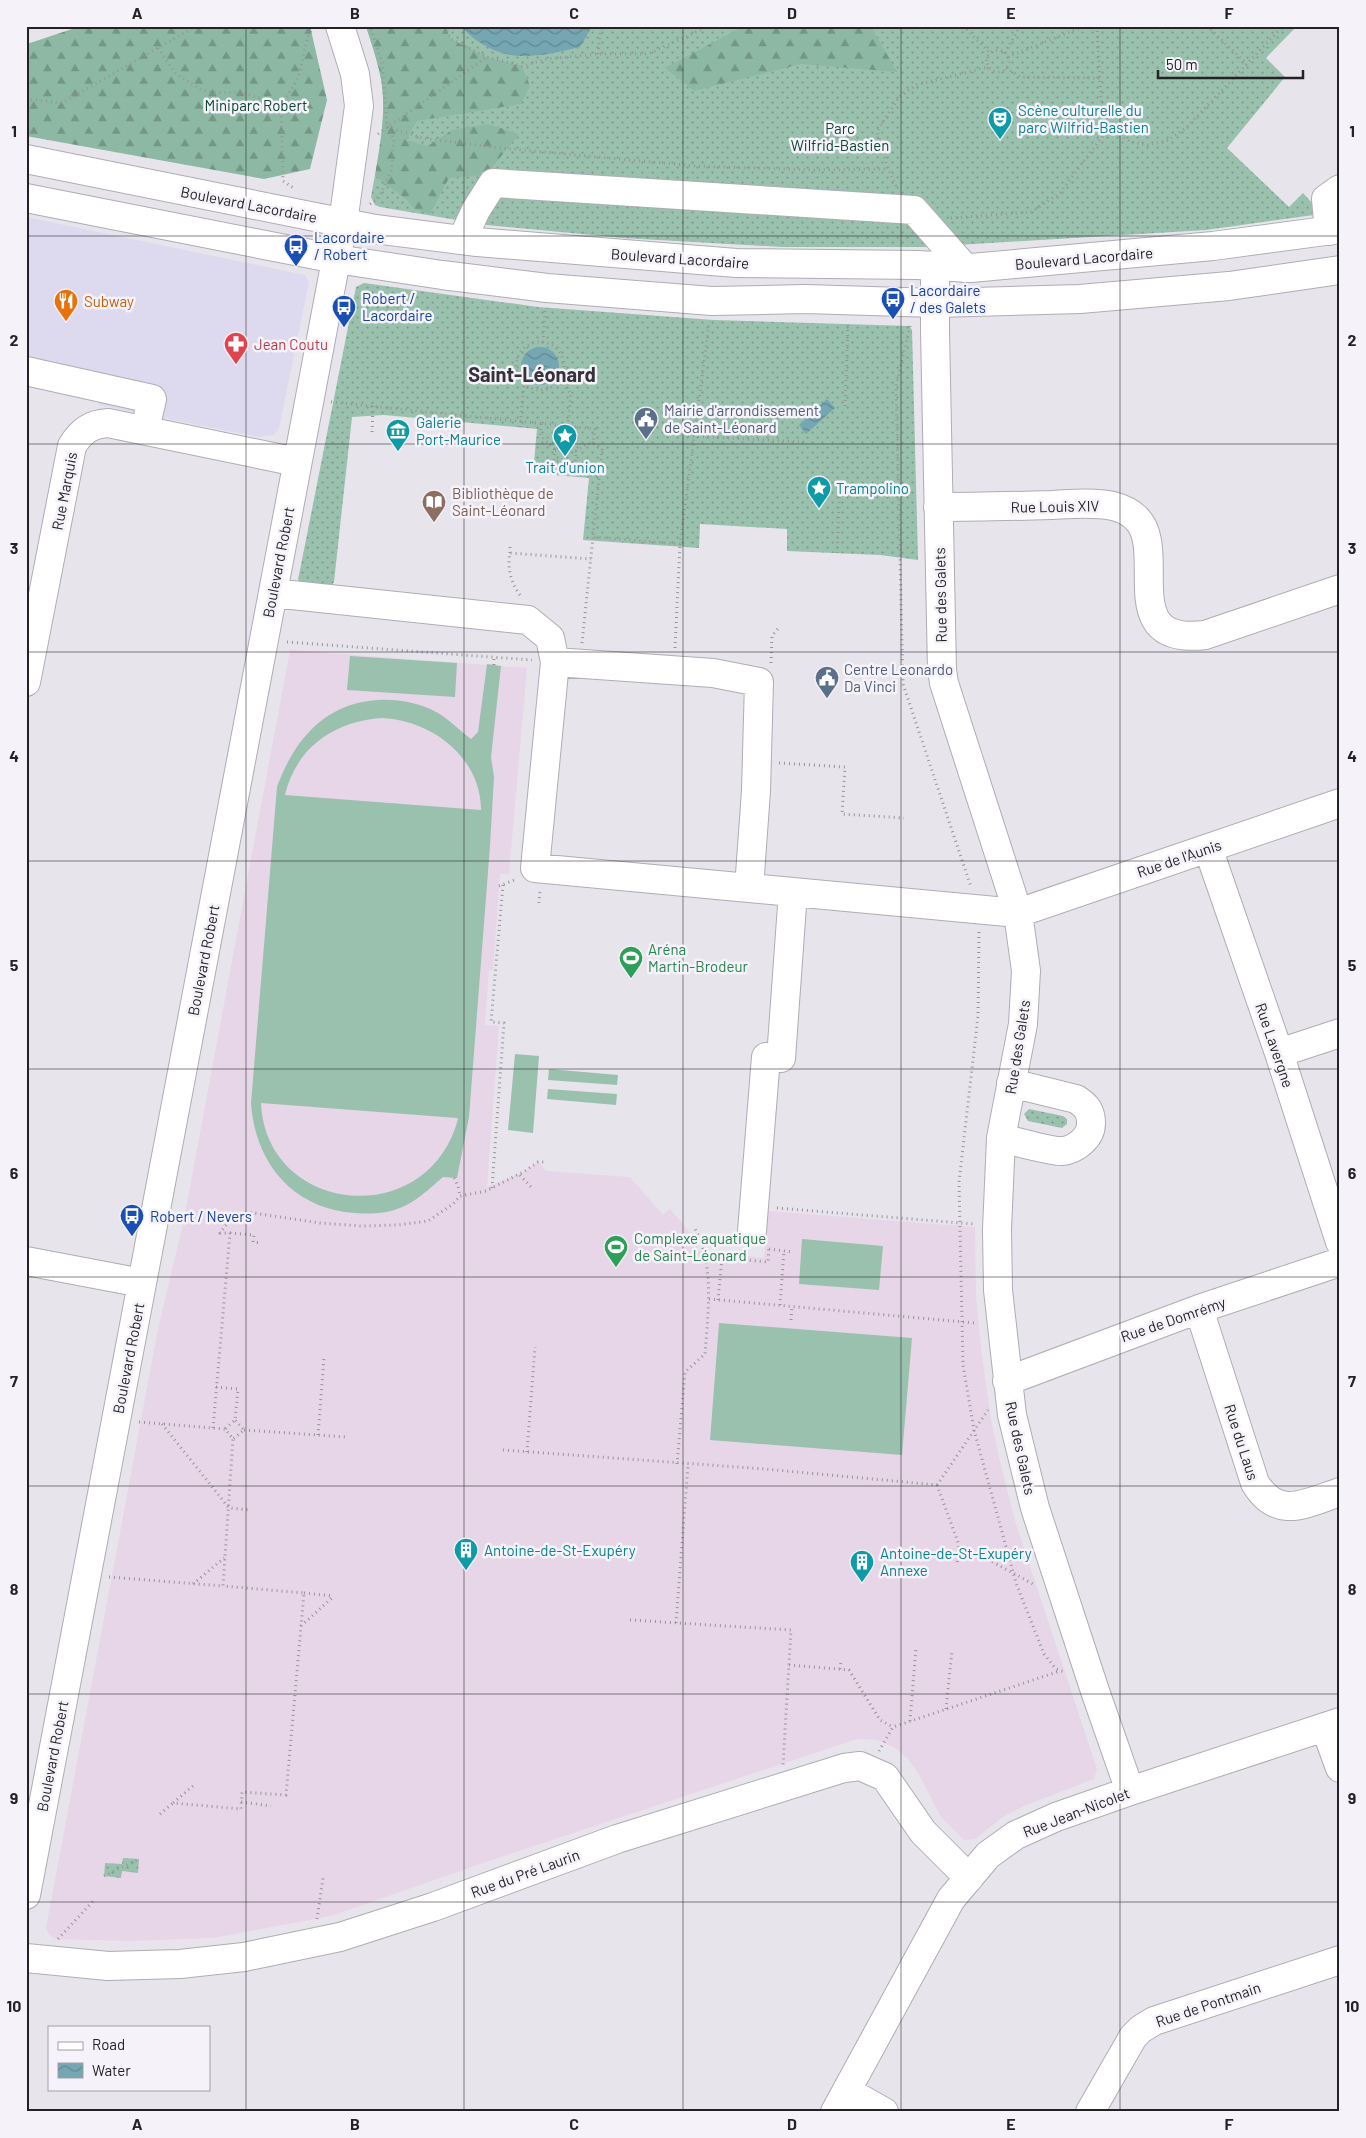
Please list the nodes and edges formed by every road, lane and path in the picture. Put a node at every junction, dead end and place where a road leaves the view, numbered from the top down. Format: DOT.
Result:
graph roads {
  1 [pos="196,26"];
  2 [pos="313,26"];
  3 [pos="340,26"];
  4 [pos="445,26"];
  5 [pos="601,26"];
  6 [pos="709,26"];
  7 [pos="963,26"];
  8 [pos="1020,26"];
  9 [pos="1070,26"];
  10 [pos="1085,26"];
  11 [pos="1097,26"];
  12 [pos="1207,26"];
  13 [pos="1283,26"];
  14 [pos="1074,30"];
  15 [pos="158,48"];
  16 [pos="990,53"];
  17 [pos="598,54"];
  18 [pos="1006,55"];
  19 [pos="487,58"];
  20 [pos="1247,64"];
  21 [pos="988,68"];
  22 [pos="1006,68"];
  23 [pos="1100,78"];
  24 [pos="26,99"];
  25 [pos="281,105"];
  26 [pos="387,126"];
  27 [pos="1110,126"];
  28 [pos="376,136"];
  29 [pos="26,159"];
  30 [pos="1340,189"];
  31 [pos="297,190"];
  32 [pos="26,198"];
  33 [pos="923,220"];
  34 [pos="343,223"];
  35 [pos="1334,230"];
  36 [pos="462,240"];
  37 [pos="336,258"];
  38 [pos="936,266"];
  39 [pos="965,268"];
  40 [pos="1340,270"];
  41 [pos="548,288"];
  42 [pos="849,300"];
  43 [pos="712,301"];
  44 [pos="926,302"];
  45 [pos="542,342"];
  46 [pos="26,371"];
  47 [pos="559,380"];
  48 [pos="524,384"];
  49 [pos="309,400"];
  50 [pos="373,406"];
  51 [pos="845,406"];
  52 [pos="520,422"];
  53 [pos="541,424"];
  54 [pos="568,426"];
  55 [pos="520,428"];
  56 [pos="145,430"];
  57 [pos="372,432"];
  58 [pos="688,436"];
  59 [pos="694,436"];
  60 [pos="805,442"];
  61 [pos="593,444"];
  62 [pos="555,450"];
  63 [pos="576,451"];
  64 [pos="298,462"];
  65 [pos="575,463"];
  66 [pos="599,476"];
  67 [pos="840,482"];
  68 [pos="938,507"];
  69 [pos="593,537"];
  70 [pos="680,544"];
  71 [pos="510,545"];
  72 [pos="510,553"];
  73 [pos="837,553"];
  74 [pos="591,559"];
  75 [pos="1340,589"];
  76 [pos="273,593"];
  77 [pos="525,602"];
  78 [pos="780,626"];
  79 [pos="264,640"];
  80 [pos="582,644"];
  81 [pos="678,653"];
  82 [pos="494,657"];
  83 [pos="546,661"];
  84 [pos="770,664"];
  85 [pos="494,665"];
  86 [pos="26,682"];
  87 [pos="773,760"];
  88 [pos="1340,803"];
  89 [pos="904,818"];
  90 [pos="1208,848"];
  91 [pos="519,878"];
  92 [pos="541,885"];
  93 [pos="749,888"];
  94 [pos="793,892"];
  95 [pos="539,903"];
  96 [pos="979,910"];
  97 [pos="1018,913"];
  98 [pos="1340,1033"];
  99 [pos="1279,1053"];
  100 [pos="1011,1083"];
  101 [pos="1002,1138"];
  102 [pos="547,1162"];
  103 [pos="520,1174"];
  104 [pos="454,1178"];
  105 [pos="532,1187"];
  106 [pos="492,1188"];
  107 [pos="460,1196"];
  108 [pos="772,1207"];
  109 [pos="960,1223"];
  110 [pos="973,1224"];
  111 [pos="694,1227"];
  112 [pos="230,1234"];
  113 [pos="763,1240"];
  114 [pos="1340,1242"];
  115 [pos="261,1243"];
  116 [pos="784,1251"];
  117 [pos="792,1252"];
  118 [pos="705,1256"];
  119 [pos="722,1258"];
  120 [pos="26,1261"];
  121 [pos="1340,1262"];
  122 [pos="142,1283"];
  123 [pos="709,1299"];
  124 [pos="718,1300"];
  125 [pos="780,1305"];
  126 [pos="792,1306"];
  127 [pos="1199,1309"];
  128 [pos="791,1320"];
  129 [pos="961,1322"];
  130 [pos="975,1323"];
  131 [pos="535,1346"];
  132 [pos="324,1358"];
  133 [pos="1007,1381"];
  134 [pos="216,1387"];
  135 [pos="988,1410"];
  136 [pos="116,1420"];
  137 [pos="235,1420"];
  138 [pos="162,1424"];
  139 [pos="213,1428"];
  140 [pos="225,1429"];
  141 [pos="244,1430"];
  142 [pos="974,1430"];
  143 [pos="318,1435"];
  144 [pos="347,1437"];
  145 [pos="233,1439"];
  146 [pos="504,1450"];
  147 [pos="527,1452"];
  148 [pos="677,1464"];
  149 [pos="688,1465"];
  150 [pos="937,1485"];
  151 [pos="1340,1492"];
  152 [pos="229,1508"];
  153 [pos="251,1510"];
  154 [pos="958,1556"];
  155 [pos="225,1557"];
  156 [pos="957,1565"];
  157 [pos="1013,1572"];
  158 [pos="87,1575"];
  159 [pos="192,1584"];
  160 [pos="1036,1585"];
  161 [pos="222,1586"];
  162 [pos="304,1593"];
  163 [pos="630,1620"];
  164 [pos="676,1623"];
  165 [pos="300,1626"];
  166 [pos="916,1648"];
  167 [pos="952,1651"];
  168 [pos="841,1661"];
  169 [pos="789,1665"];
  170 [pos="840,1669"];
  171 [pos="1059,1672"];
  172 [pos="1078,1672"];
  173 [pos="946,1709"];
  174 [pos="910,1721"];
  175 [pos="1333,1724"];
  176 [pos="1340,1768"];
  177 [pos="193,1786"];
  178 [pos="782,1788"];
  179 [pos="1130,1791"];
  180 [pos="241,1802"];
  181 [pos="173,1803"];
  182 [pos="272,1806"];
  183 [pos="160,1814"];
  184 [pos="139,1859"];
  185 [pos="104,1876"];
  186 [pos="323,1878"];
  187 [pos="969,1878"];
  188 [pos="26,1895"];
  189 [pos="95,1899"];
  190 [pos="313,1942"];
  191 [pos="33,1959"];
  192 [pos="1340,1960"];
  193 [pos="841,2101"];
  194 [pos="884,2112"];
  195 [pos="1090,2112"];
  1 -- 15 [label="path"];
  2 -- 25 [label="path"];
  3 -- 34 [label="street, Boulevard Robert"];
  4 -- 19 [label="path"];
  5 -- 17 [label="path"];
  6 -- 17 [label="path"];
  7 -- 16 [label="path"];
  8 -- 18 [label="path"];
  9 -- 14 [label="path"];
  10 -- 14 [label="path"];
  11 -- 23 [label="path"];
  12 -- 20 [label="path"];
  13 -- 20 [label="path"];
  14 -- 18 [label="path"];
  15 -- 24 [label="path"];
  15 -- 25 [label="path"];
  16 -- 18 [label="path"];
  16 -- 21 [label="path"];
  17 -- 19 [label="path"];
  18 -- 22 [label="path"];
  19 -- 26 [label="path"];
  20 -- 27 [label="path"];
  21 -- 22 [label="path"];
  21 -- 26 [label="path"];
  22 -- 23 [label="path"];
  23 -- 27 [label="path"];
  25 -- 31 [label="path"];
  26 -- 28 [label="path"];
  27 -- 33 [label="path"];
  29 -- 34 [label="street, Boulevard Lacordaire"];
  30 -- 35 [label="street"];
  32 -- 37 [label="street"];
  33 -- 36 [label="street"];
  33 -- 39 [label="street"];
  34 -- 36 [label="street, Boulevard Lacordaire"];
  34 -- 37 [label="street, Boulevard Robert"];
  35 -- 39 [label="street, Boulevard Lacordaire"];
  36 -- 38 [label="street, Boulevard Lacordaire"];
  37 -- 41 [label="street"];
  37 -- 49 [label="street, Boulevard Robert"];
  38 -- 39 [label="street, Boulevard Lacordaire"];
  38 -- 44 [label="street, Rue des Galets"];
  40 -- 44 [label="street"];
  41 -- 43 [label="street"];
  41 -- 45 [label="path"];
  42 -- 43 [label="street"];
  42 -- 44 [label="street"];
  42 -- 51 [label="path"];
  43 -- 59 [label="path"];
  44 -- 68 [label="street, Rue des Galets"];
  44 -- 96 [label="path"];
  45 -- 47 [label="path"];
  45 -- 48 [label="path"];
  46 -- 56 [label="street"];
  47 -- 48 [label="path"];
  47 -- 54 [label="path"];
  48 -- 52 [label="path"];
  49 -- 50 [label="path"];
  49 -- 64 [label="street, Boulevard Robert"];
  50 -- 52 [label="path"];
  50 -- 57 [label="path"];
  52 -- 53 [label="path"];
  52 -- 55 [label="path"];
  53 -- 54 [label="path"];
  53 -- 62 [label="path"];
  54 -- 61 [label="path"];
  56 -- 64 [label="street, Rue Marquis"];
  56 -- 86 [label="street, Rue Marquis"];
  58 -- 59 [label="path"];
  59 -- 60 [label="path"];
  59 -- 70 [label="path"];
  61 -- 63 [label="path"];
  61 -- 66 [label="path"];
  62 -- 63 [label="path"];
  62 -- 65 [label="path"];
  63 -- 65 [label="path"];
  64 -- 76 [label="street, Boulevard Robert"];
  65 -- 66 [label="path"];
  66 -- 69 [label="path"];
  67 -- 73 [label="path"];
  68 -- 75 [label="street, Rue Louis XIV"];
  68 -- 97 [label="street, Rue des Galets"];
  69 -- 70 [label="path"];
  69 -- 74 [label="path"];
  70 -- 81 [label="path"];
  71 -- 72 [label="path"];
  72 -- 74 [label="path"];
  72 -- 77 [label="path"];
  74 -- 80 [label="path"];
  76 -- 79 [label="street, Boulevard Robert"];
  76 -- 83 [label="street"];
  78 -- 84 [label="path"];
  79 -- 82 [label="path"];
  79 -- 122 [label="street, Boulevard Robert"];
  82 -- 83 [label="path"];
  82 -- 85 [label="path"];
  83 -- 93 [label="street"];
  83 -- 93 [label="street"];
  87 -- 89 [label="path"];
  88 -- 90 [label="street, Rue de l'Aunis"];
  90 -- 97 [label="street, Rue de l'Aunis"];
  90 -- 99 [label="street, Rue Lavergne"];
  91 -- 106 [label="path"];
  92 -- 95 [label="path"];
  93 -- 94 [label="street"];
  94 -- 96 [label="street"];
  94 -- 113 [label="street"];
  96 -- 97 [label="street"];
  96 -- 109 [label="path"];
  97 -- 100 [label="street, Rue des Galets"];
  98 -- 99 [label="street"];
  99 -- 114 [label="street, Rue Lavergne"];
  100 -- 101 [label="street, Rue des Galets"];
  100 -- 101 [label="street"];
  101 -- 133 [label="street, Rue des Galets"];
  102 -- 103 [label="path"];
  103 -- 105 [label="path"];
  103 -- 106 [label="path"];
  104 -- 107 [label="path"];
  106 -- 107 [label="path"];
  107 -- 112 [label="path"];
  108 -- 109 [label="path"];
  109 -- 110 [label="path"];
  109 -- 129 [label="path"];
  111 -- 118 [label="path"];
  112 -- 115 [label="path"];
  112 -- 134 [label="path"];
  113 -- 116 [label="path"];
  113 -- 119 [label="path"];
  116 -- 117 [label="path"];
  116 -- 125 [label="path"];
  118 -- 119 [label="path"];
  118 -- 123 [label="path"];
  119 -- 124 [label="path"];
  120 -- 122 [label="street"];
  121 -- 127 [label="street, Rue de Domrémy"];
  122 -- 136 [label="street, Boulevard Robert"];
  123 -- 124 [label="path"];
  123 -- 148 [label="path"];
  124 -- 125 [label="path"];
  125 -- 126 [label="path"];
  126 -- 128 [label="path"];
  126 -- 129 [label="path"];
  127 -- 133 [label="street, Rue de Domrémy"];
  127 -- 151 [label="street, Rue du Laus"];
  129 -- 130 [label="path"];
  129 -- 142 [label="path"];
  131 -- 147 [label="path"];
  132 -- 143 [label="path"];
  133 -- 172 [label="street, Rue des Galets"];
  134 -- 137 [label="path"];
  134 -- 139 [label="path"];
  135 -- 142 [label="path"];
  136 -- 138 [label="path"];
  136 -- 158 [label="street, Boulevard Robert"];
  137 -- 140 [label="path"];
  137 -- 141 [label="path"];
  138 -- 139 [label="path"];
  138 -- 152 [label="path"];
  139 -- 140 [label="path"];
  140 -- 145 [label="path"];
  141 -- 143 [label="path"];
  141 -- 145 [label="path"];
  142 -- 150 [label="path"];
  142 -- 157 [label="path"];
  143 -- 144 [label="path"];
  145 -- 152 [label="path"];
  146 -- 147 [label="path"];
  147 -- 148 [label="path"];
  148 -- 149 [label="path"];
  149 -- 150 [label="path"];
  149 -- 164 [label="path"];
  150 -- 154 [label="path"];
  152 -- 153 [label="path"];
  152 -- 155 [label="path"];
  154 -- 156 [label="path"];
  154 -- 157 [label="path"];
  155 -- 159 [label="path"];
  155 -- 161 [label="path"];
  157 -- 160 [label="path"];
  157 -- 171 [label="path"];
  158 -- 159 [label="path"];
  158 -- 188 [label="street, Boulevard Robert"];
  159 -- 161 [label="path"];
  161 -- 162 [label="path"];
  162 -- 165 [label="path"];
  162 -- 165 [label="path"];
  163 -- 164 [label="path"];
  164 -- 169 [label="path"];
  165 -- 180 [label="path"];
  166 -- 174 [label="path"];
  167 -- 173 [label="path"];
  168 -- 170 [label="path"];
  169 -- 170 [label="path"];
  169 -- 178 [label="path"];
  170 -- 174 [label="path"];
  171 -- 172 [label="path"];
  171 -- 172 [label="path"];
  171 -- 173 [label="path"];
  172 -- 179 [label="street, Rue des Galets"];
  173 -- 174 [label="path"];
  175 -- 176 [label="street"];
  175 -- 179 [label="street, Rue Jean-Nicolet"];
  177 -- 181 [label="path"];
  178 -- 187 [label="street, Rue du Pré Laurin"];
  178 -- 190 [label="street, Rue du Pré Laurin"];
  179 -- 187 [label="street, Rue Jean-Nicolet"];
  180 -- 181 [label="path"];
  180 -- 182 [label="path"];
  181 -- 183 [label="path"];
  184 -- 185 [label="path"];
  186 -- 190 [label="path"];
  187 -- 193 [label="street, Rue Jean-Nicolet"];
  189 -- 191 [label="path"];
  190 -- 191 [label="street, Rue du Pré Laurin"];
  192 -- 195 [label="street, Rue de Pontmain"];
  193 -- 194 [label="street"];
}
